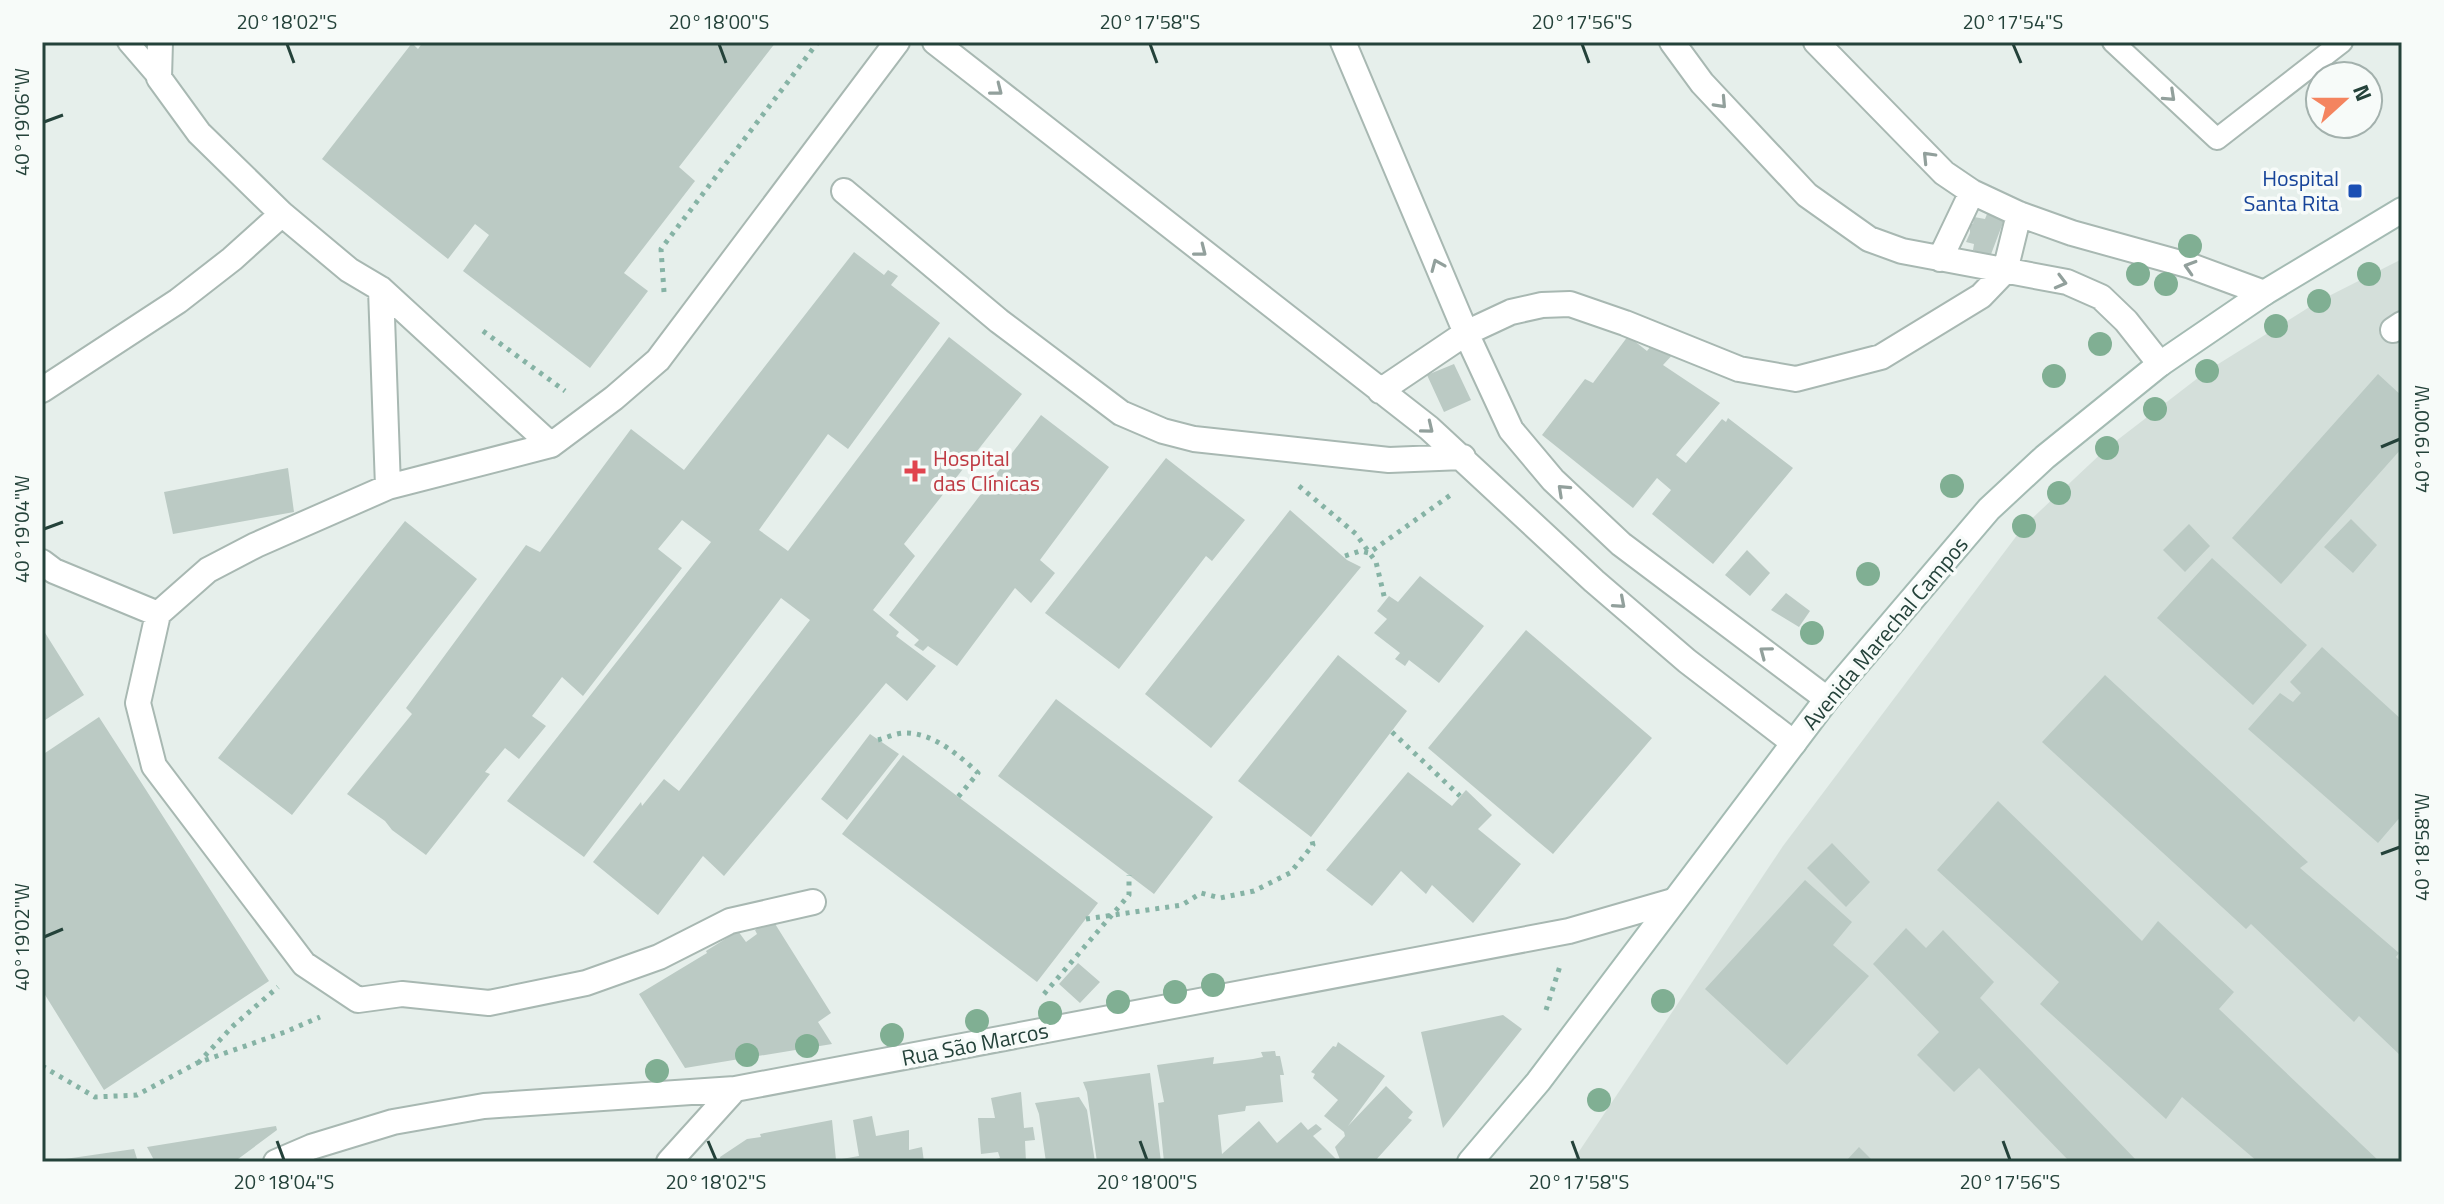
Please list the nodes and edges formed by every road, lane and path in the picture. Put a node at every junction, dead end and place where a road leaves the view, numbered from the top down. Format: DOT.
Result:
graph roads {
  1 [pos="128,42"];
  2 [pos="160,42"];
  3 [pos="818,42"];
  4 [pos="897,42"];
  5 [pos="935,42"];
  6 [pos="1343,42"];
  7 [pos="1672,42"];
  8 [pos="1816,42"];
  9 [pos="2113,42"];
  10 [pos="2342,42"];
  11 [pos="159,78"];
  12 [pos="844,191"];
  13 [pos="1972,192"];
  14 [pos="2402,210"];
  15 [pos="282,214"];
  16 [pos="2019,214"];
  17 [pos="1940,259"];
  18 [pos="2005,271"];
  19 [pos="381,289"];
  20 [pos="2264,293"];
  21 [pos="665,296"];
  22 [pos="471,322"];
  23 [pos="1466,333"];
  24 [pos="2160,364"];
  25 [pos="42,390"];
  26 [pos="1380,391"];
  27 [pos="573,397"];
  28 [pos="551,445"];
  29 [pos="1259,446"];
  30 [pos="1471,466"];
  31 [pos="388,487"];
  32 [pos="1369,553"];
  33 [pos="1345,556"];
  34 [pos="42,562"];
  35 [pos="1385,600"];
  36 [pos="158,614"];
  37 [pos="1827,699"];
  38 [pos="1392,732"];
  39 [pos="878,740"];
  40 [pos="1794,743"];
  41 [pos="1460,796"];
  42 [pos="958,797"];
  43 [pos="1311,837"];
  44 [pos="1129,875"];
  45 [pos="1673,901"];
  46 [pos="813,902"];
  47 [pos="1114,915"];
  48 [pos="1086,919"];
  49 [pos="304,964"];
  50 [pos="1043,995"];
  51 [pos="358,1000"];
  52 [pos="197,1063"];
  53 [pos="42,1066"];
  54 [pos="735,1089"];
  55 [pos="276,1162"];
  56 [pos="669,1162"];
  57 [pos="1470,1162"];
  1 -- 11 [label="lane"];
  2 -- 11 [label="street"];
  3 -- 21 [label="path"];
  4 -- 28 [label="street"];
  5 -- 26 [label="street, one-way"];
  23 -- 6 [label="street, one-way"];
  7 -- 17 [label="street, one-way"];
  13 -- 8 [label="street, one-way"];
  9 -- 10 [label="lane, one-way"];
  11 -- 15 [label="street"];
  12 -- 29 [label="street"];
  13 -- 16 [label="street"];
  13 -- 17 [label="street"];
  14 -- 20 [label="street, Avenida Marechal Campos"];
  15 -- 19 [label="street"];
  15 -- 25 [label="street"];
  16 -- 18 [label="street"];
  20 -- 16 [label="street, one-way"];
  17 -- 18 [label="street"];
  18 -- 23 [label="street"];
  18 -- 24 [label="street, one-way"];
  19 -- 28 [label="street"];
  19 -- 31 [label="street"];
  20 -- 24 [label="street, Avenida Marechal Campos"];
  22 -- 27 [label="path"];
  23 -- 26 [label="street"];
  37 -- 23 [label="street, one-way"];
  24 -- 37 [label="street, Avenida Marechal Campos"];
  26 -- 30 [label="street, one-way"];
  28 -- 31 [label="street"];
  29 -- 30 [label="street"];
  29 -- 32 [label="path"];
  30 -- 32 [label="path"];
  30 -- 40 [label="street, one-way"];
  31 -- 36 [label="street"];
  32 -- 33 [label="path"];
  32 -- 35 [label="path"];
  34 -- 36 [label="street"];
  36 -- 49 [label="street"];
  37 -- 40 [label="street, Avenida Marechal Campos"];
  38 -- 41 [label="path"];
  39 -- 42 [label="path"];
  40 -- 45 [label="street, Avenida Marechal Campos"];
  43 -- 47 [label="path"];
  44 -- 47 [label="path"];
  45 -- 54 [label="street, Rua São Marcos"];
  45 -- 57 [label="street, Avenida Marechal Campos"];
  46 -- 51 [label="street"];
  47 -- 48 [label="path"];
  47 -- 50 [label="path"];
  49 -- 51 [label="street"];
  49 -- 52 [label="path"];
  51 -- 52 [label="path"];
  52 -- 53 [label="path"];
  54 -- 55 [label="street, Rua São Marcos"];
  54 -- 56 [label="street"];
}
